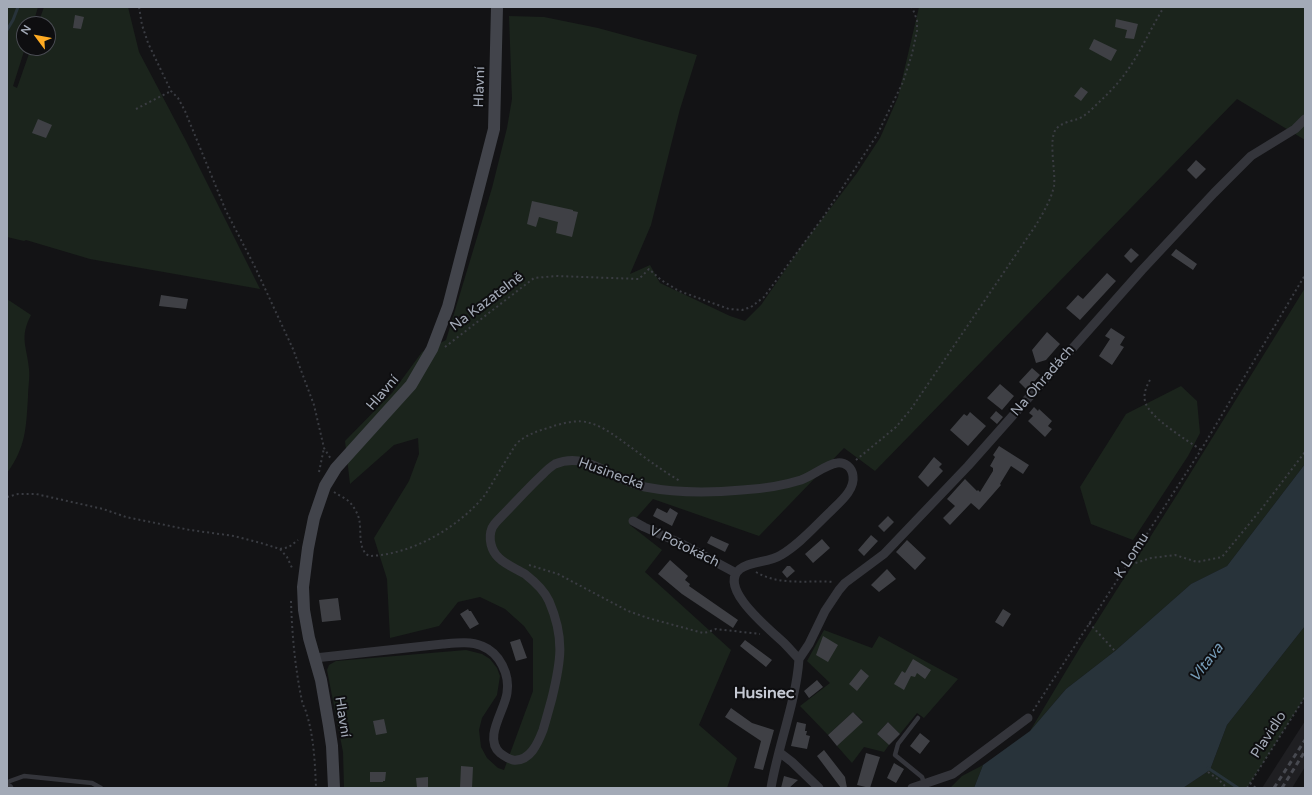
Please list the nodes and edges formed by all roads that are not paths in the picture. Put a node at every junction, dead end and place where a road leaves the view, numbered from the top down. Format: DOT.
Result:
graph roads {
  1 [pos="497,7"];
  2 [pos="1305,119"];
  3 [pos="633,521"];
  4 [pos="736,573"];
  5 [pos="315,658"];
  6 [pos="799,659"];
  7 [pos="918,718"];
  8 [pos="1028,718"];
  9 [pos="778,752"];
  10 [pos="7,783"];
  11 [pos="924,783"];
  12 [pos="101,788"];
  13 [pos="334,788"];
  14 [pos="771,788"];
  15 [pos="819,788"];
  16 [pos="912,788"];
  1 -- 5 [label="street, Hlavní"];
  2 -- 6 [label="street, Na Ohradách"];
  3 -- 4 [label="street, V Potokách"];
  4 -- 5 [label="street, Husinecká"];
  4 -- 6 [label="street"];
  5 -- 13 [label="street, Hlavní"];
  6 -- 9 [label="street"];
  7 -- 11 [label="lane"];
  8 -- 11 [label="street"];
  9 -- 14 [label="street"];
  9 -- 15 [label="street"];
  10 -- 12 [label="lane"];
  11 -- 16 [label="street"];
}
